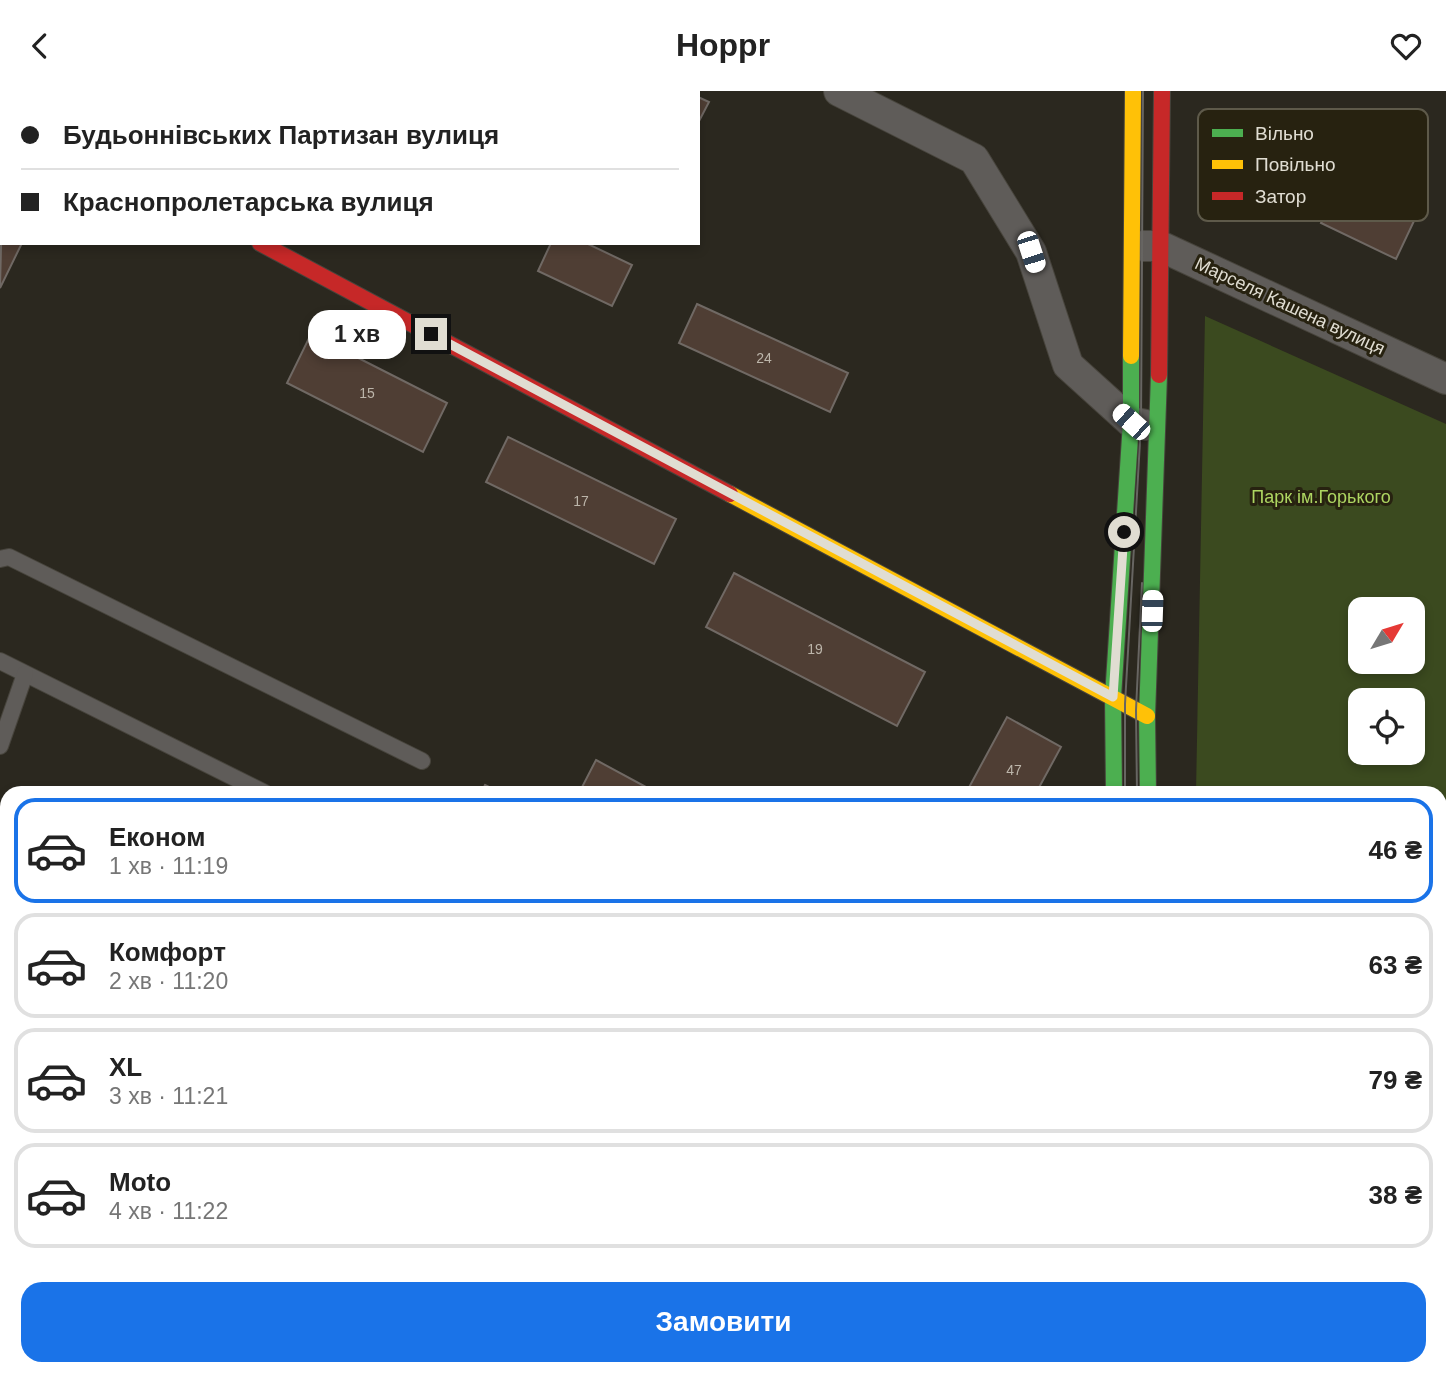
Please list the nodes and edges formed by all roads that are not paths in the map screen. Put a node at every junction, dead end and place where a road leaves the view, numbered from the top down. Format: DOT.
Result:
graph roads {
  1 [pos="839,91"];
  2 [pos="1133,91"];
  3 [pos="1162,91"];
  4 [pos="264,245"];
  5 [pos="1146,246"];
  6 [pos="1446,379"];
  7 [pos="1145,425"];
  8 [pos="0,559"];
  9 [pos="0,661"];
  10 [pos="25,674"];
  11 [pos="1113,697"];
  12 [pos="1147,716"];
  13 [pos="0,746"];
  14 [pos="422,761"];
  15 [pos="251,786"];
  16 [pos="1114,786"];
  17 [pos="1148,786"];
  1 -- 7 [label="street"];
  2 -- 5 [label="main road"];
  3 -- 5 [label="main road"];
  4 -- 11 [label="main road"];
  5 -- 6 [label="street, Марселя Кашена вулиця"];
  5 -- 7 [label="main road"];
  5 -- 7 [label="main road"];
  7 -- 11 [label="main road"];
  7 -- 12 [label="main road"];
  8 -- 14 [label="lane"];
  9 -- 10 [label="lane"];
  10 -- 13 [label="lane"];
  10 -- 15 [label="lane"];
  11 -- 12 [label="main road"];
  11 -- 16 [label="main road"];
  12 -- 17 [label="main road"];
}
